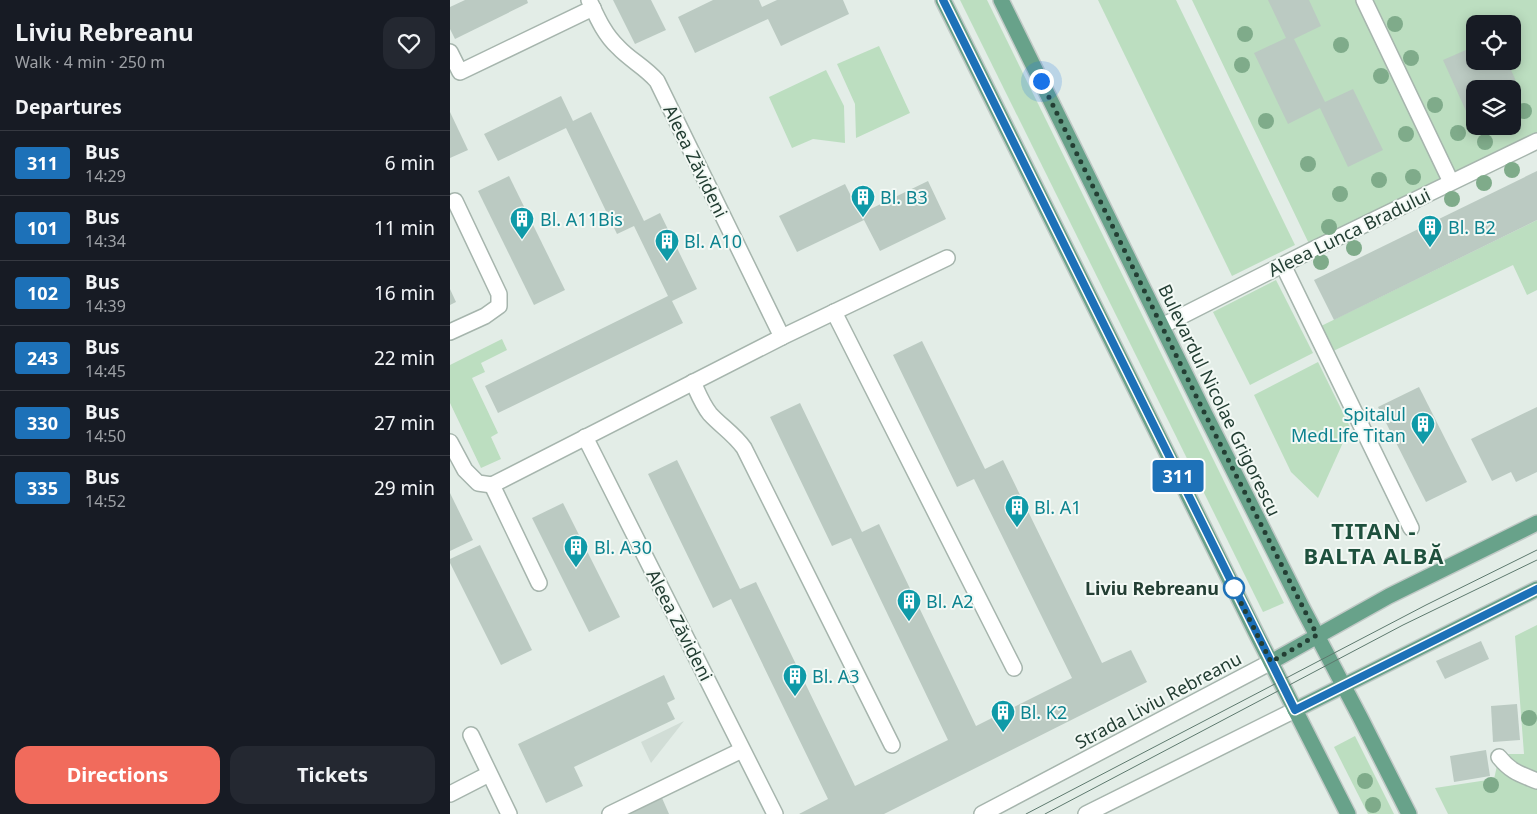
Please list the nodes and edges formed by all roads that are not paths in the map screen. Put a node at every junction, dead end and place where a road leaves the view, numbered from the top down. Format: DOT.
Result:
graph roads {
  1 [pos="943,0"];
  2 [pos="1001,0"];
  3 [pos="1364,0"];
  4 [pos="591,4"];
  5 [pos="450,52"];
  6 [pos="1537,141"];
  7 [pos="1451,182"];
  8 [pos="455,201"];
  9 [pos="947,258"];
  10 [pos="1283,264"];
  11 [pos="834,312"];
  12 [pos="1162,326"];
  13 [pos="450,332"];
  14 [pos="782,337"];
  15 [pos="693,382"];
  16 [pos="585,437"];
  17 [pos="450,442"];
  18 [pos="492,485"];
  19 [pos="1537,523"];
  20 [pos="1411,528"];
  21 [pos="539,583"];
  22 [pos="1537,590"];
  23 [pos="1317,635"];
  24 [pos="1271,662"];
  25 [pos="1014,668"];
  26 [pos="1344,685"];
  27 [pos="1295,710"];
  28 [pos="471,735"];
  29 [pos="892,745"];
  30 [pos="742,750"];
  31 [pos="1499,757"];
  32 [pos="489,774"];
  33 [pos="1537,780"];
  34 [pos="450,794"];
  35 [pos="510,814"];
  36 [pos="610,814"];
  37 [pos="774,814"];
  38 [pos="982,814"];
  39 [pos="1086,814"];
  40 [pos="1348,814"];
  41 [pos="1409,814"];
  1 -- 24 [label="main road"];
  2 -- 12 [label="main road, Bulevardul Nicolae Grigorescu"];
  3 -- 7 [label="street"];
  4 -- 5 [label="street"];
  4 -- 14 [label="street, Aleea Zăvideni"];
  6 -- 7 [label="street, Aleea Lunca Bradului"];
  7 -- 10 [label="street, Aleea Lunca Bradului"];
  8 -- 13 [label="street"];
  9 -- 11 [label="street"];
  10 -- 12 [label="street, Aleea Lunca Bradului"];
  10 -- 20 [label="street"];
  11 -- 14 [label="street"];
  11 -- 25 [label="street"];
  12 -- 23 [label="main road, Bulevardul Nicolae Grigorescu"];
  14 -- 15 [label="street"];
  15 -- 16 [label="street"];
  15 -- 29 [label="street"];
  16 -- 18 [label="street"];
  16 -- 30 [label="street, Aleea Zăvideni"];
  17 -- 18 [label="street"];
  18 -- 21 [label="street"];
  19 -- 23 [label="main road, Strada Liviu Rebreanu"];
  22 -- 26 [label="main road"];
  23 -- 24 [label="main road, Strada Liviu Rebreanu"];
  23 -- 26 [label="main road, Bulevardul Nicolae Grigorescu"];
  24 -- 27 [label="main road"];
  24 -- 38 [label="street, Strada Liviu Rebreanu"];
  26 -- 27 [label="main road"];
  26 -- 41 [label="main road, Bulevardul Nicolae Grigorescu"];
  27 -- 39 [label="street"];
  27 -- 40 [label="main road"];
  28 -- 32 [label="street"];
  30 -- 36 [label="street"];
  30 -- 37 [label="street, Aleea Zăvideni"];
  31 -- 33 [label="street"];
  32 -- 34 [label="street"];
  32 -- 35 [label="street"];
}
